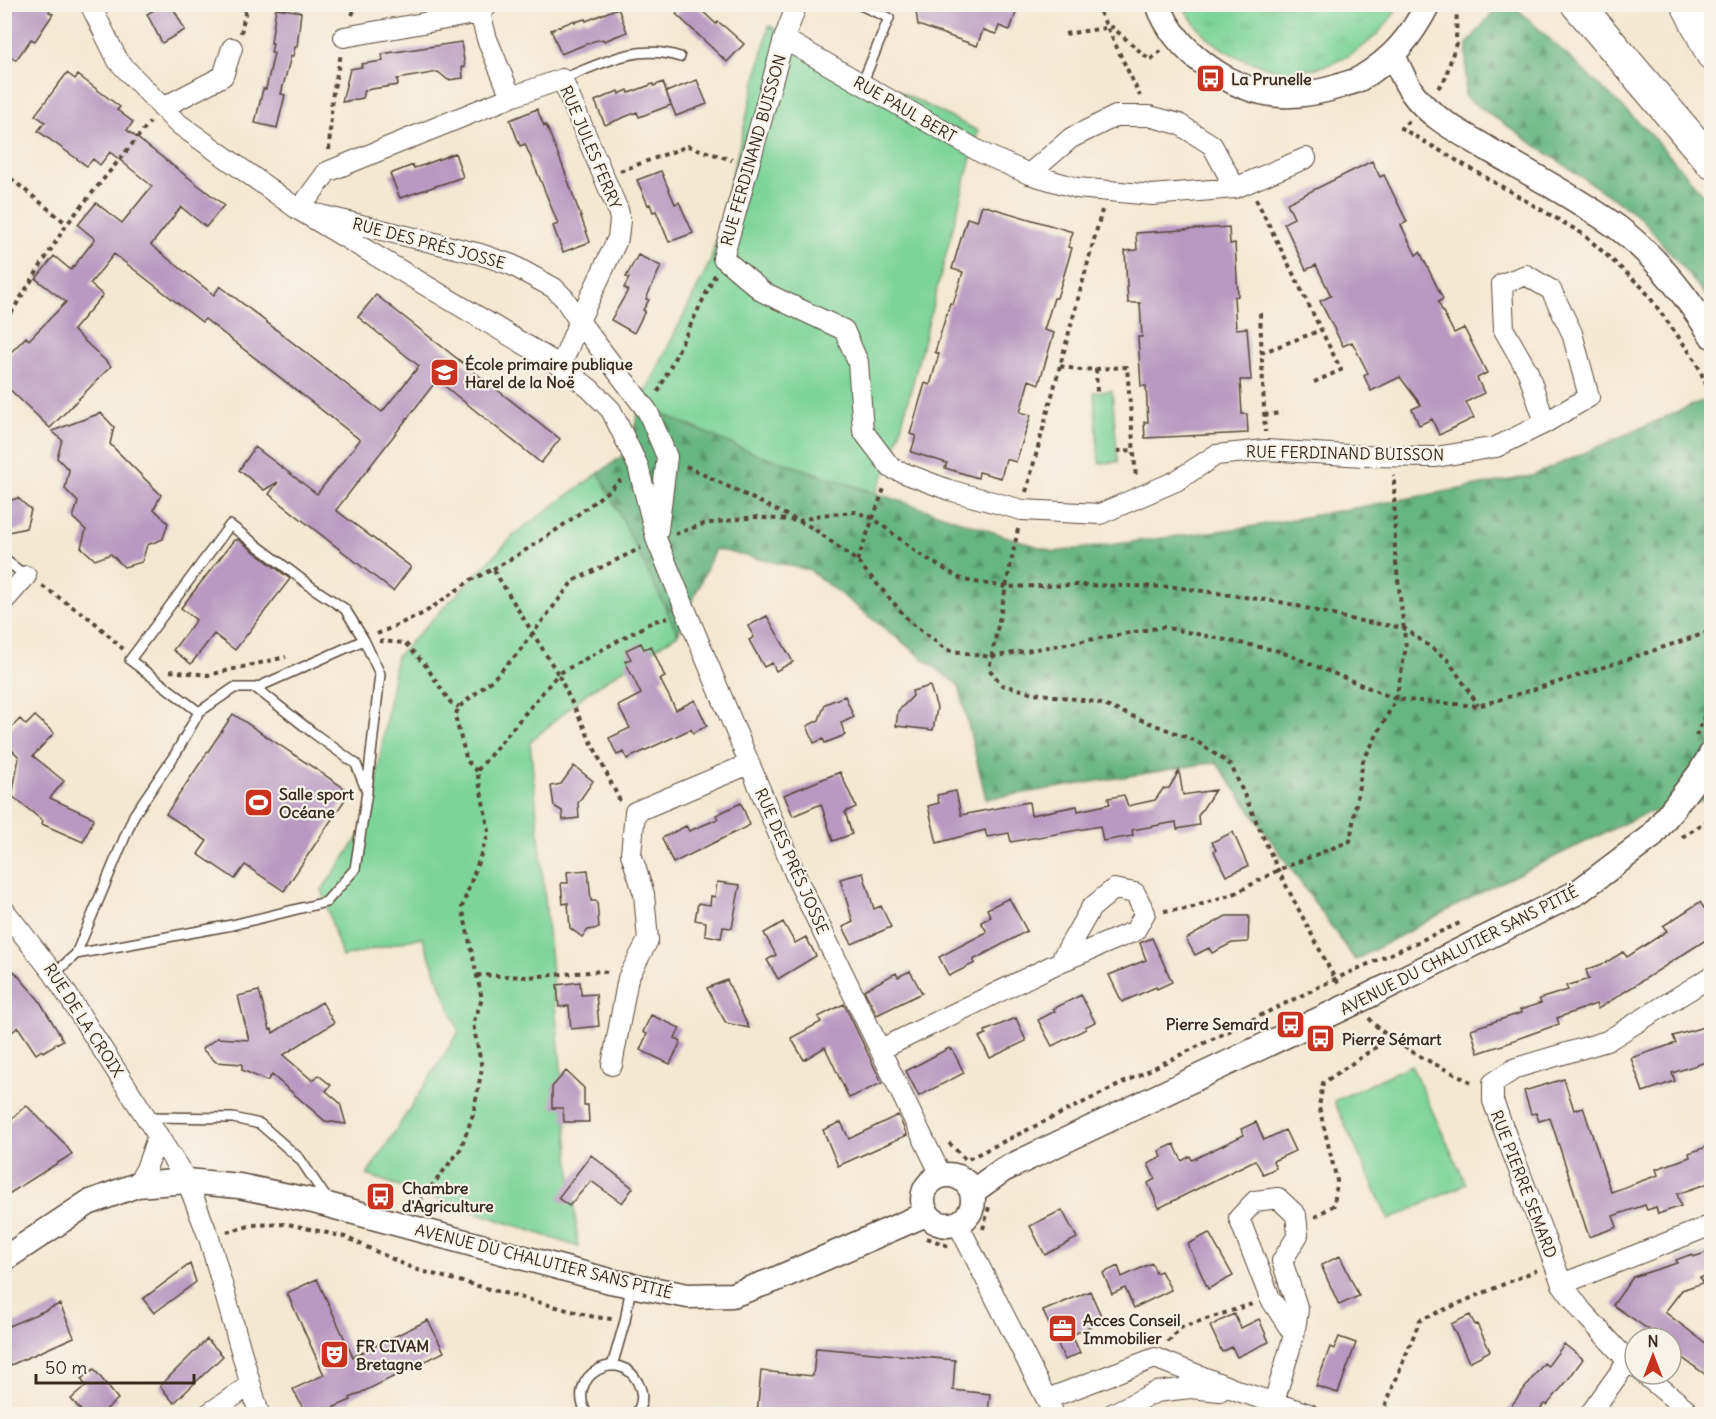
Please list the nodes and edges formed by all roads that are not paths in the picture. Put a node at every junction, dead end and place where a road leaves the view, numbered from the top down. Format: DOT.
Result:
graph roads {
  1 [pos="90,4"];
  2 [pos="797,4"];
  3 [pos="858,4"];
  4 [pos="1158,4"];
  5 [pos="1428,4"];
  6 [pos="1577,4"];
  7 [pos="1686,4"];
  8 [pos="485,9"];
  9 [pos="344,37"];
  10 [pos="784,39"];
  11 [pos="232,48"];
  12 [pos="1712,54"];
  13 [pos="1393,55"];
  14 [pos="680,57"];
  15 [pos="562,79"];
  16 [pos="862,84"];
  17 [pos="511,97"];
  18 [pos="162,108"];
  19 [pos="1305,159"];
  20 [pos="1712,163"];
  21 [pos="1029,174"];
  22 [pos="1242,185"];
  23 [pos="299,210"];
  24 [pos="579,321"];
  25 [pos="1712,336"];
  26 [pos="561,366"];
  27 [pos="1545,423"];
  28 [pos="657,541"];
  29 [pos="4,559"];
  30 [pos="26,576"];
  31 [pos="4,601"];
  32 [pos="364,640"];
  33 [pos="256,688"];
  34 [pos="199,712"];
  35 [pos="1712,753"];
  36 [pos="749,764"];
  37 [pos="367,792"];
  38 [pos="4,910"];
  39 [pos="76,954"];
  40 [pos="1060,962"];
  41 [pos="54,974"];
  42 [pos="1712,976"];
  43 [pos="881,1049"];
  44 [pos="612,1065"];
  45 [pos="147,1117"];
  46 [pos="158,1135"];
  47 [pos="941,1175"];
  48 [pos="187,1181"];
  49 [pos="137,1185"];
  50 [pos="972,1192"];
  51 [pos="331,1206"];
  52 [pos="926,1214"];
  53 [pos="958,1224"];
  54 [pos="1712,1225"];
  55 [pos="4,1259"];
  56 [pos="1562,1284"];
  57 [pos="631,1285"];
  58 [pos="1294,1335"];
  59 [pos="1623,1354"];
  60 [pos="612,1366"];
  61 [pos="1623,1375"];
  62 [pos="250,1385"];
  63 [pos="1659,1386"];
  64 [pos="1241,1392"];
  65 [pos="1274,1402"];
  66 [pos="1051,1407"];
  67 [pos="1686,1408"];
  68 [pos="208,1414"];
  69 [pos="259,1414"];
  70 [pos="587,1414"];
  71 [pos="636,1414"];
  72 [pos="1112,1414"];
  73 [pos="1309,1414"];
  74 [pos="1590,1414"];
  1 -- 18 [label="street, RUE DES PRÉS JOSSE"];
  2 -- 10 [label="street, RUE FERDINAND BUISSON"];
  3 -- 16 [label="lane"];
  4 -- 13 [label="street"];
  5 -- 13 [label="street"];
  6 -- 20 [label="highway"];
  7 -- 12 [label="highway"];
  8 -- 9 [label="street"];
  8 -- 17 [label="street"];
  10 -- 16 [label="street, RUE PAUL BERT"];
  10 -- 27 [label="street, RUE FERDINAND BUISSON"];
  11 -- 18 [label="street"];
  13 -- 25 [label="street"];
  14 -- 15 [label="lane"];
  15 -- 17 [label="street, RUE JULES FERRY"];
  15 -- 24 [label="street, RUE JULES FERRY"];
  16 -- 21 [label="street, RUE PAUL BERT"];
  17 -- 23 [label="street, RUE JULES FERRY"];
  18 -- 23 [label="street, RUE DES PRÉS JOSSE"];
  19 -- 22 [label="street, RUE PAUL BERT"];
  21 -- 22 [label="street, RUE PAUL BERT"];
  21 -- 22 [label="street"];
  23 -- 24 [label="street, RUE DES PRÉS JOSSE"];
  23 -- 26 [label="street, RUE DES PRÉS JOSSE"];
  24 -- 26 [label="street, RUE JULES FERRY"];
  24 -- 28 [label="street, RUE DES PRÉS JOSSE"];
  26 -- 28 [label="street, RUE DES PRÉS JOSSE"];
  27 -- 27 [label="street, RUE FERDINAND BUISSON"];
  28 -- 36 [label="street, RUE DES PRÉS JOSSE"];
  29 -- 30 [label="lane"];
  30 -- 31 [label="street"];
  32 -- 33 [label="lane"];
  32 -- 34 [label="lane"];
  32 -- 37 [label="lane"];
  33 -- 34 [label="lane"];
  33 -- 37 [label="lane"];
  34 -- 39 [label="lane"];
  35 -- 50 [label="street, AVENUE DU CHALUTIER SANS PITIÉ"];
  36 -- 43 [label="street, RUE DES PRÉS JOSSE"];
  36 -- 44 [label="street"];
  37 -- 39 [label="lane"];
  38 -- 41 [label="street, RUE DE LA CROIX"];
  39 -- 41 [label="lane"];
  40 -- 40 [label="street"];
  40 -- 43 [label="street"];
  41 -- 45 [label="street, RUE DE LA CROIX"];
  42 -- 56 [label="street, RUE PIERRE SEMARD"];
  43 -- 47 [label="street, RUE DES PRÉS JOSSE"];
  45 -- 46 [label="street, RUE DE LA CROIX"];
  45 -- 51 [label="lane"];
  46 -- 48 [label="street, RUE DE LA CROIX"];
  46 -- 49 [label="street"];
  47 -- 50 [label="street"];
  47 -- 52 [label="street"];
  48 -- 49 [label="street, AVENUE DU CHALUTIER SANS PITIÉ"];
  48 -- 51 [label="street, AVENUE DU CHALUTIER SANS PITIÉ"];
  48 -- 62 [label="street, RUE DE LA CROIX"];
  49 -- 55 [label="street, AVENUE DU CHALUTIER SANS PITIÉ"];
  50 -- 53 [label="street"];
  51 -- 57 [label="street, AVENUE DU CHALUTIER SANS PITIÉ"];
  52 -- 53 [label="street"];
  52 -- 57 [label="street, AVENUE DU CHALUTIER SANS PITIÉ"];
  53 -- 66 [label="street"];
  54 -- 56 [label="street"];
  56 -- 59 [label="street, RUE PIERRE SEMARD"];
  57 -- 60 [label="lane"];
  58 -- 58 [label="street"];
  58 -- 65 [label="street"];
  60 -- 70 [label="lane"];
  60 -- 71 [label="lane"];
  61 -- 74 [label="street, RUE PIERRE SEMARD"];
  62 -- 68 [label="street"];
  62 -- 69 [label="street, RUE DE LA CROIX"];
  63 -- 67 [label="street"];
  64 -- 65 [label="street"];
  64 -- 66 [label="street"];
  64 -- 72 [label="street"];
  65 -- 73 [label="street"];
}
